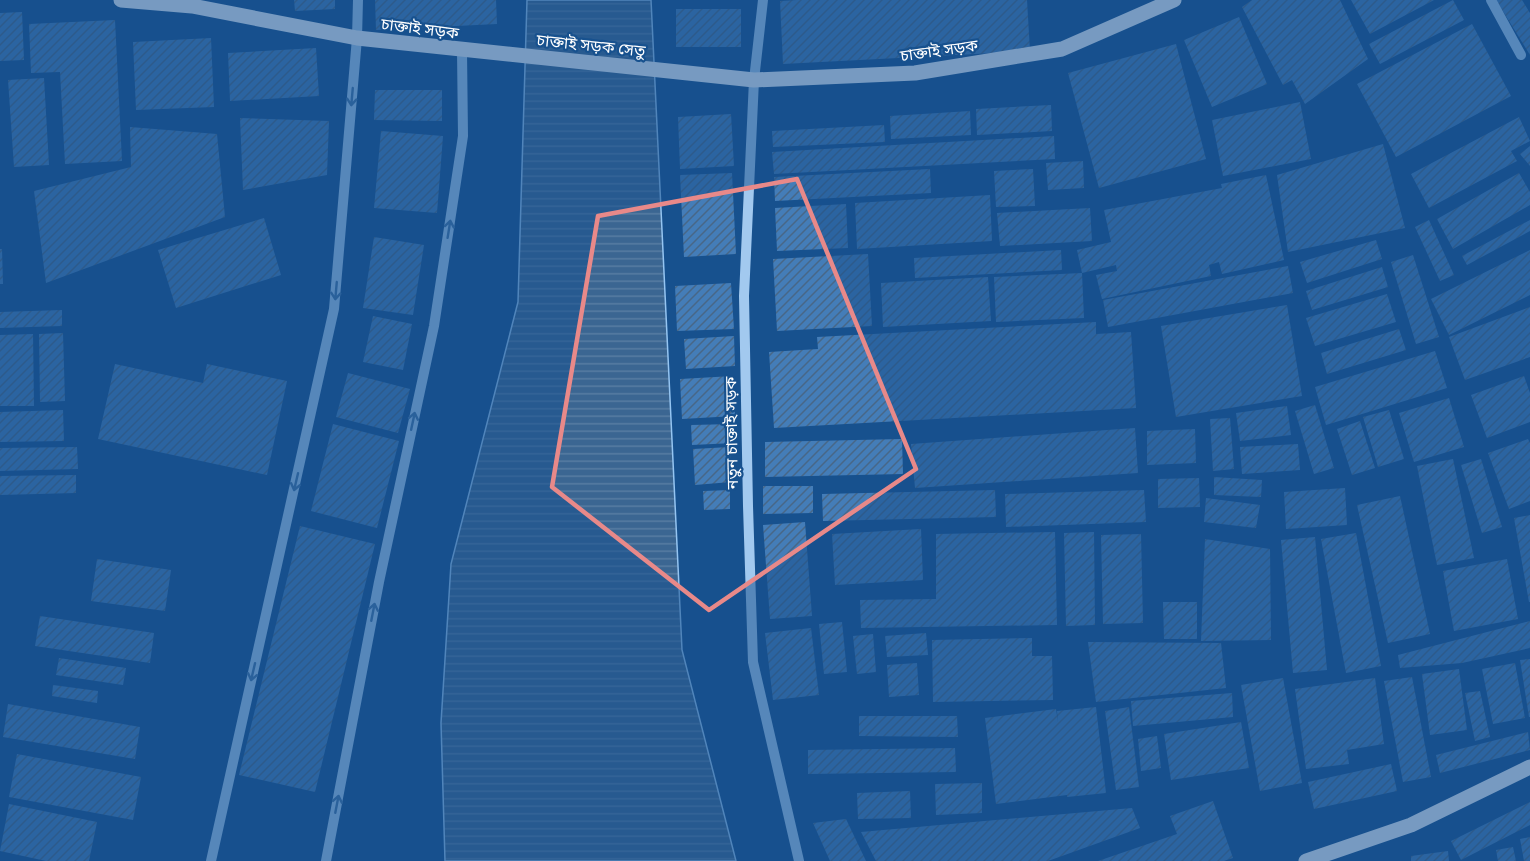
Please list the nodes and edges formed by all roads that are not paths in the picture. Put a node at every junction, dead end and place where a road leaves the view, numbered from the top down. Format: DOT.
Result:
graph roads {
  1 [pos="121,0"];
  2 [pos="358,0"];
  3 [pos="763,0"];
  4 [pos="1174,0"];
  5 [pos="1491,0"];
  6 [pos="357,38"];
  7 [pos="462,51"];
  8 [pos="479,51"];
  9 [pos="1521,55"];
  10 [pos="698,76"];
  11 [pos="754,80"];
  12 [pos="1530,767"];
  13 [pos="211,861"];
  14 [pos="326,861"];
  15 [pos="799,861"];
  16 [pos="1306,861"];
  1 -- 6 [label="main road, চাক্তাই সড়ক"];
  2 -- 6 [label="street"];
  3 -- 11 [label="street, নতুন চাক্তাই সড়ক"];
  4 -- 11 [label="main road, চাক্তাই সড়ক"];
  5 -- 9 [label="street"];
  6 -- 7 [label="main road, চাক্তাই সড়ক"];
  6 -- 13 [label="street, one-way"];
  7 -- 8 [label="main road, চাক্তাই সড়ক"];
  14 -- 7 [label="street, one-way"];
  8 -- 10 [label="main road, চাক্তাই সড়ক সেতু"];
  10 -- 11 [label="main road, চাক্তাই সড়ক"];
  11 -- 15 [label="street, নতুন চাক্তাই সড়ক"];
  12 -- 16 [label="main road"];
}
